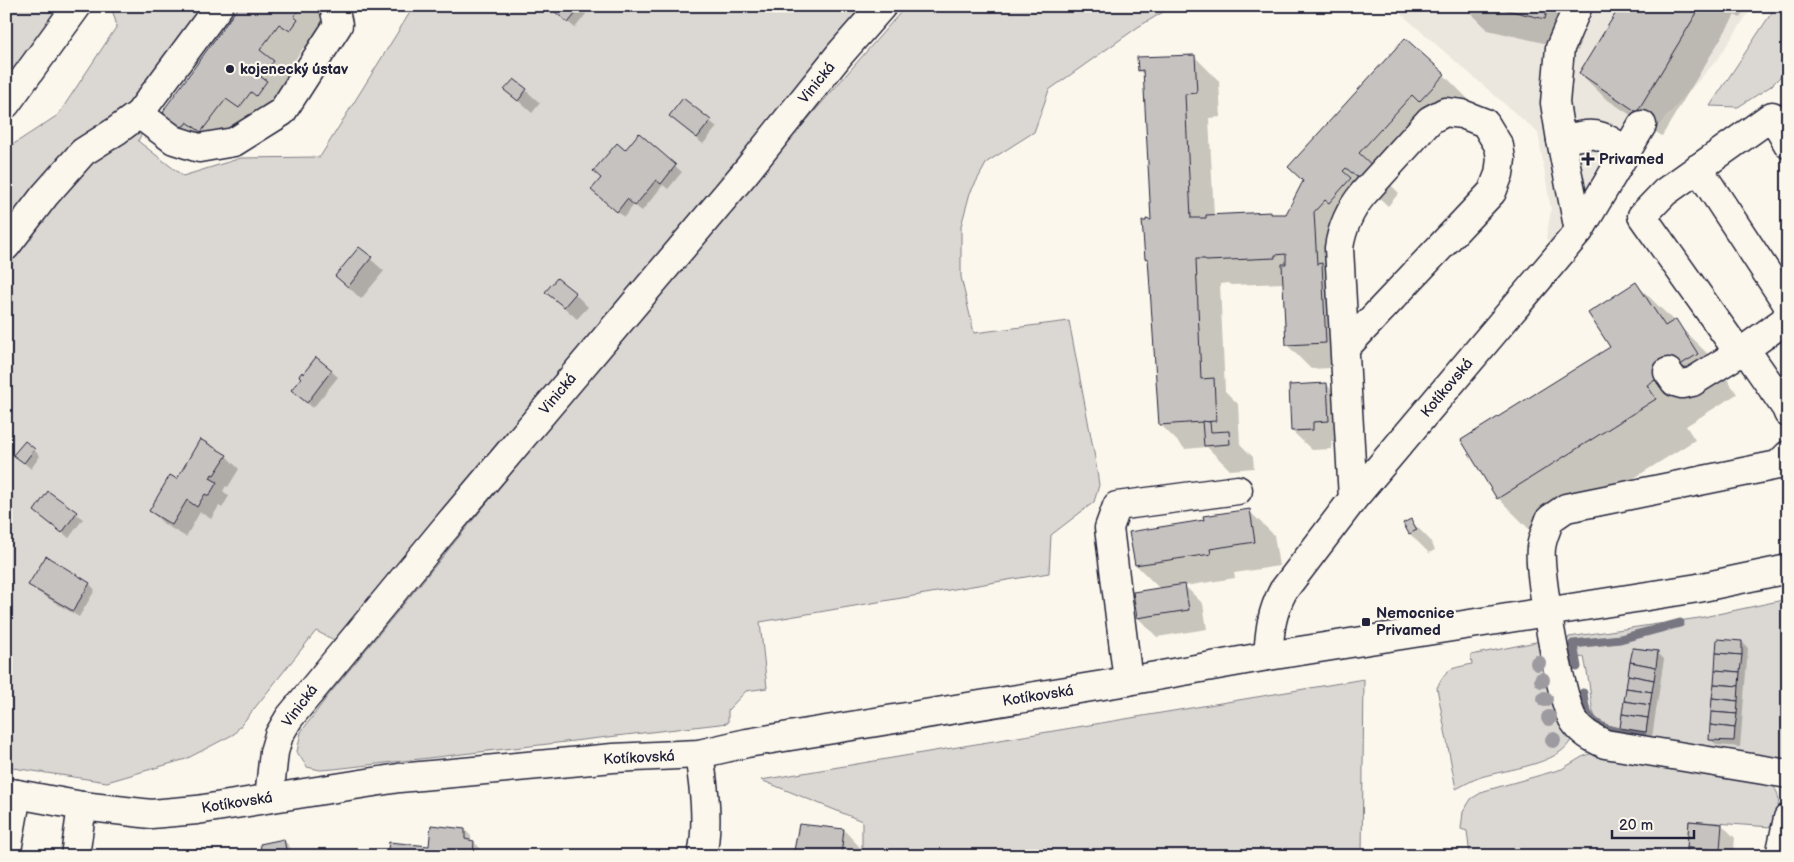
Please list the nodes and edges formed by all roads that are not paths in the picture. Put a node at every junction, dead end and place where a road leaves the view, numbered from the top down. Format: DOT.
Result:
graph roads {
  1 [pos="76,6"];
  2 [pos="219,6"];
  3 [pos="334,6"];
  4 [pos="882,6"];
  5 [pos="1578,6"];
  6 [pos="6,104"];
  7 [pos="139,114"];
  8 [pos="1642,125"];
  9 [pos="1561,140"];
  10 [pos="1788,144"];
  11 [pos="1626,151"];
  12 [pos="1698,168"];
  13 [pos="1579,231"];
  14 [pos="6,246"];
  15 [pos="1788,307"];
  16 [pos="1788,314"];
  17 [pos="1345,348"];
  18 [pos="1742,351"];
  19 [pos="1668,372"];
  20 [pos="1785,401"];
  21 [pos="1783,460"];
  22 [pos="1238,490"];
  23 [pos="1353,499"];
  24 [pos="1788,569"];
  25 [pos="1548,612"];
  26 [pos="1268,656"];
  27 [pos="1128,681"];
  28 [pos="699,754"];
  29 [pos="1788,774"];
  30 [pos="11,793"];
  31 [pos="268,798"];
  32 [pos="82,806"];
  33 [pos="1788,818"];
  34 [pos="6,856"];
  35 [pos="75,856"];
  36 [pos="702,856"];
  37 [pos="1780,856"];
  1 -- 6 [label="street"];
  2 -- 7 [label="street"];
  3 -- 7 [label="street"];
  4 -- 31 [label="street, Vinická"];
  5 -- 9 [label="street"];
  7 -- 14 [label="street"];
  8 -- 11 [label="street, Kotíkovská"];
  9 -- 11 [label="street"];
  9 -- 13 [label="street"];
  10 -- 12 [label="street"];
  11 -- 13 [label="street, Kotíkovská"];
  12 -- 15 [label="street"];
  12 -- 18 [label="street"];
  13 -- 23 [label="street, Kotíkovská"];
  16 -- 18 [label="street"];
  17 -- 17 [label="street"];
  17 -- 23 [label="street"];
  18 -- 19 [label="street"];
  18 -- 20 [label="street"];
  21 -- 25 [label="street"];
  22 -- 27 [label="street"];
  23 -- 26 [label="street, Kotíkovská"];
  24 -- 25 [label="street, Kotíkovská"];
  25 -- 26 [label="street, Kotíkovská"];
  25 -- 29 [label="street"];
  26 -- 27 [label="street, Kotíkovská"];
  27 -- 28 [label="street, Kotíkovská"];
  28 -- 31 [label="street, Kotíkovská"];
  28 -- 36 [label="street"];
  30 -- 32 [label="street, Kotíkovská"];
  30 -- 34 [label="street"];
  31 -- 32 [label="street, Kotíkovská"];
  32 -- 35 [label="street"];
  33 -- 37 [label="street"];
}
